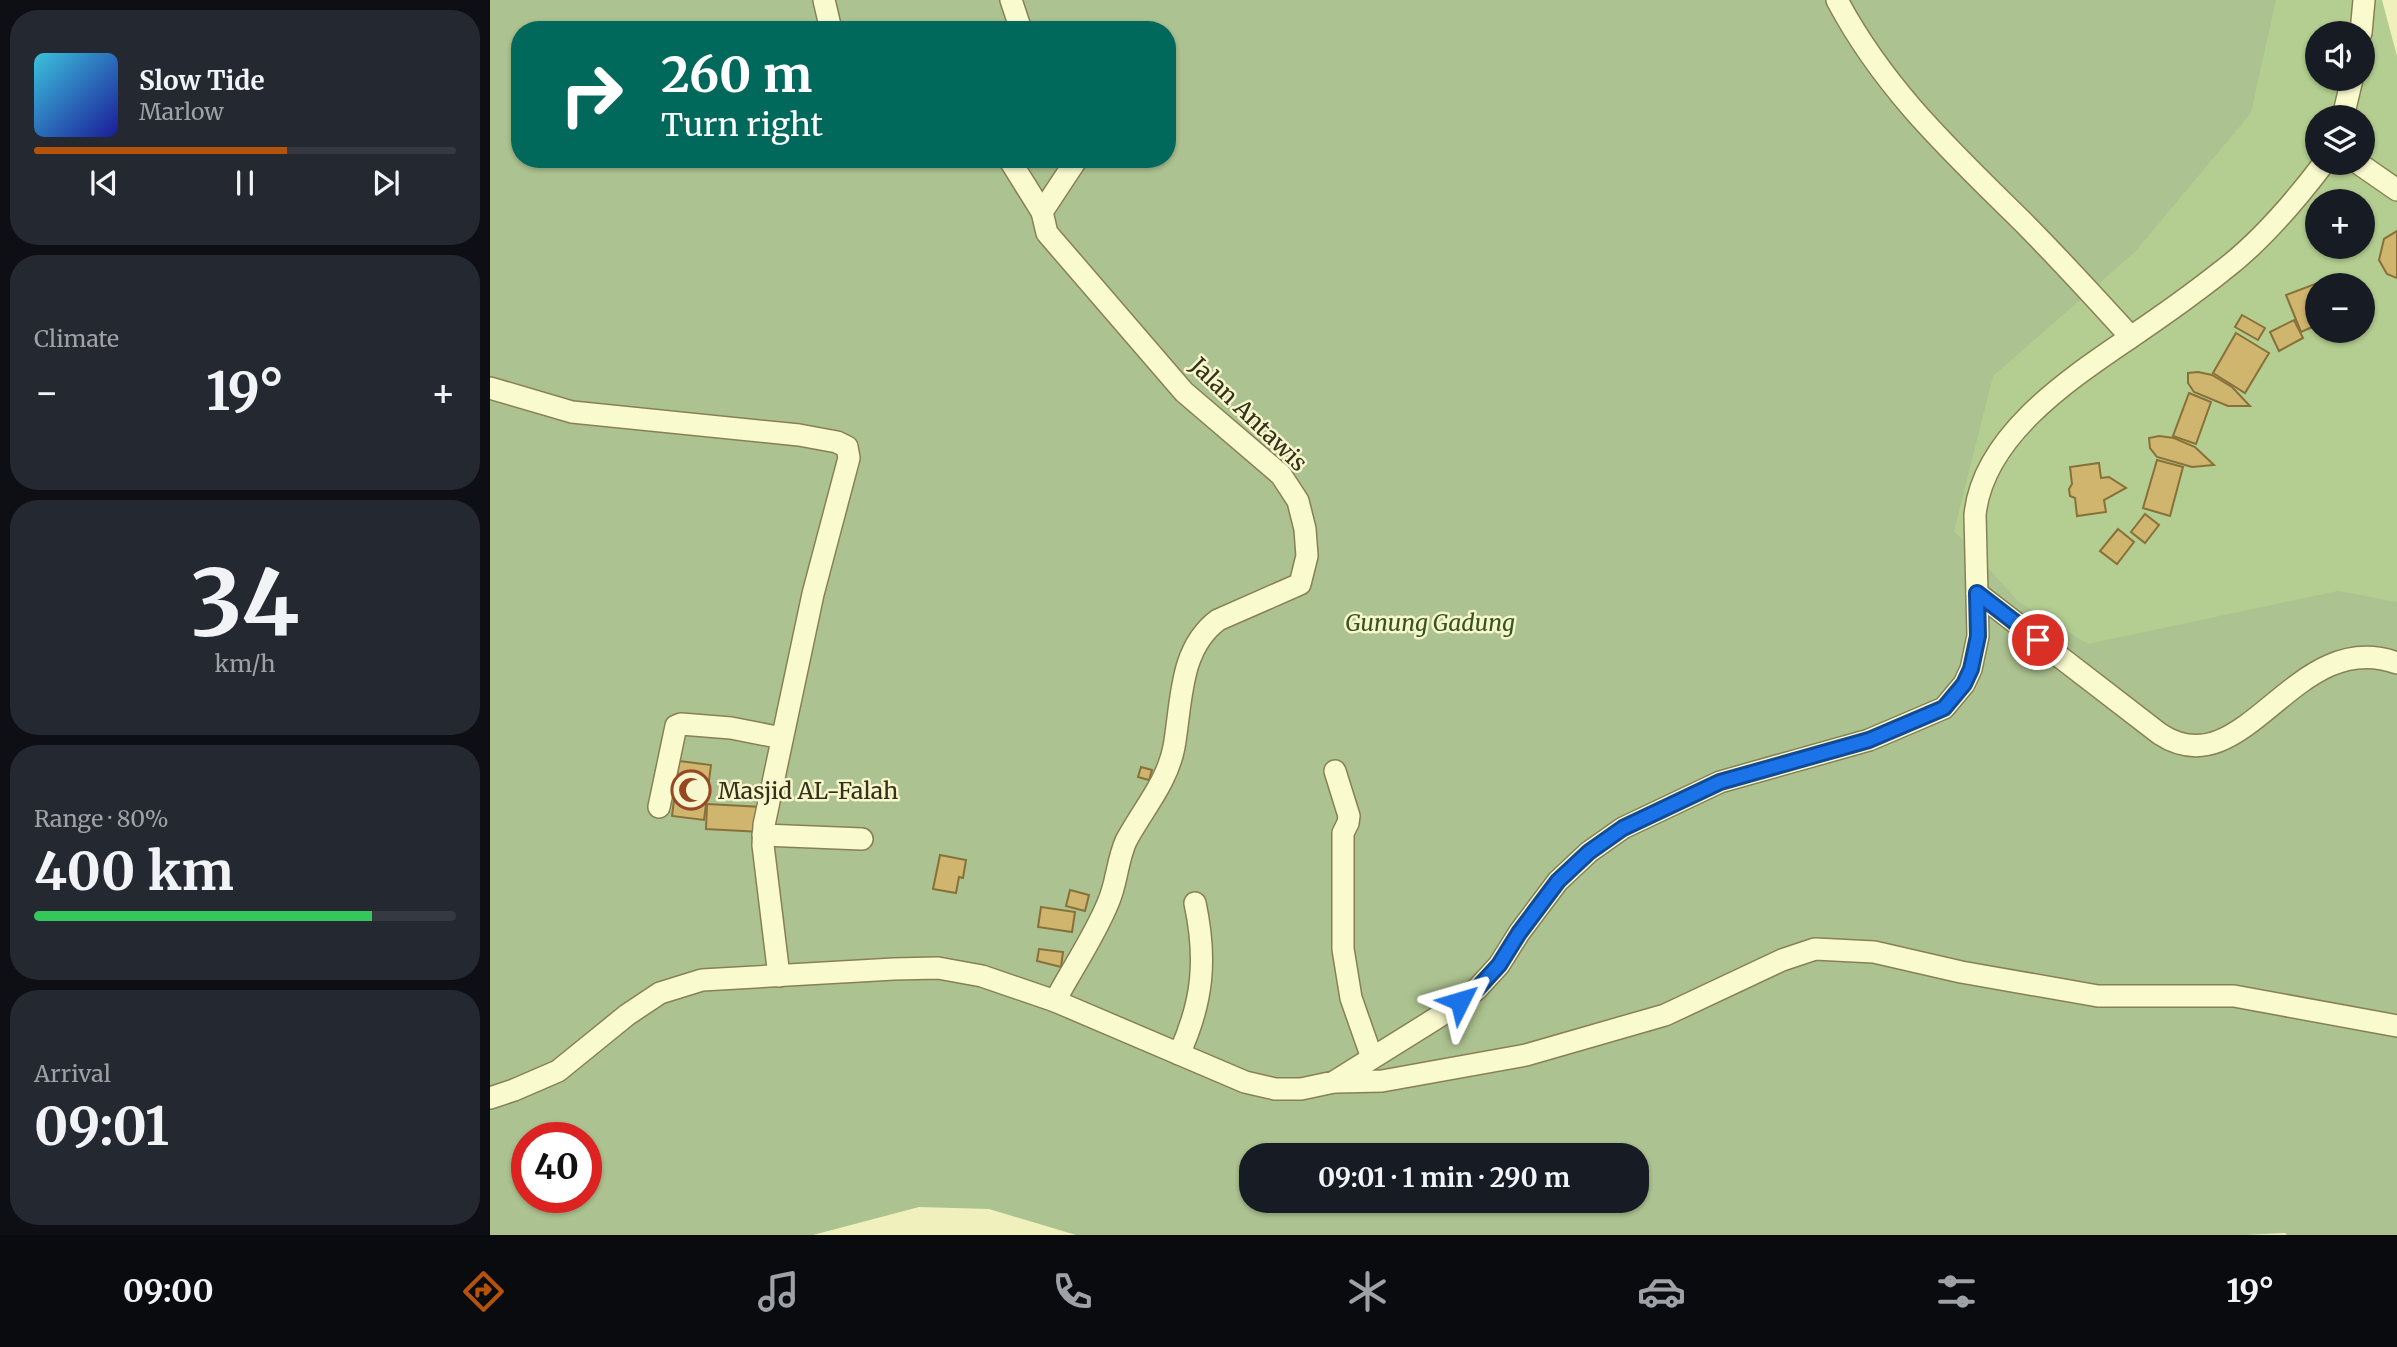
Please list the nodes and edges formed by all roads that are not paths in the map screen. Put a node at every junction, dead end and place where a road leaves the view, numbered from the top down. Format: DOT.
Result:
graph roads {
  1 [pos="824,0"];
  2 [pos="1012,0"];
  3 [pos="1837,0"];
  4 [pos="2364,0"];
  5 [pos="829,21"];
  6 [pos="1018,21"];
  7 [pos="2362,21"];
  8 [pos="1015,168"];
  9 [pos="1071,168"];
  10 [pos="2315,175"];
  11 [pos="2375,175"];
  12 [pos="2397,190"];
  13 [pos="1042,212"];
  14 [pos="2131,337"];
  15 [pos="490,388"];
  16 [pos="1977,593"];
  17 [pos="2397,663"];
  18 [pos="782,738"];
  19 [pos="1335,771"];
  20 [pos="659,807"];
  21 [pos="763,835"];
  22 [pos="862,839"];
  23 [pos="1195,903"];
  24 [pos="779,976"];
  25 [pos="1055,1001"];
  26 [pos="2397,1026"];
  27 [pos="1179,1054"];
  28 [pos="1372,1058"];
  29 [pos="1334,1082"];
  30 [pos="490,1098"];
  1 -- 5 [label="street"];
  2 -- 6 [label="street"];
  3 -- 14 [label="street"];
  4 -- 7 [label="street"];
  8 -- 13 [label="street"];
  9 -- 13 [label="street"];
  10 -- 14 [label="street"];
  11 -- 12 [label="street"];
  13 -- 25 [label="street, Jalan Antawis"];
  14 -- 16 [label="street"];
  15 -- 18 [label="street"];
  16 -- 17 [label="street"];
  16 -- 28 [label="street"];
  18 -- 20 [label="street"];
  18 -- 21 [label="street"];
  19 -- 28 [label="street"];
  21 -- 22 [label="street"];
  21 -- 24 [label="street"];
  23 -- 27 [label="street"];
  24 -- 25 [label="street"];
  24 -- 30 [label="street"];
  25 -- 27 [label="street"];
  26 -- 29 [label="street"];
  27 -- 29 [label="street"];
  28 -- 29 [label="street"];
}
